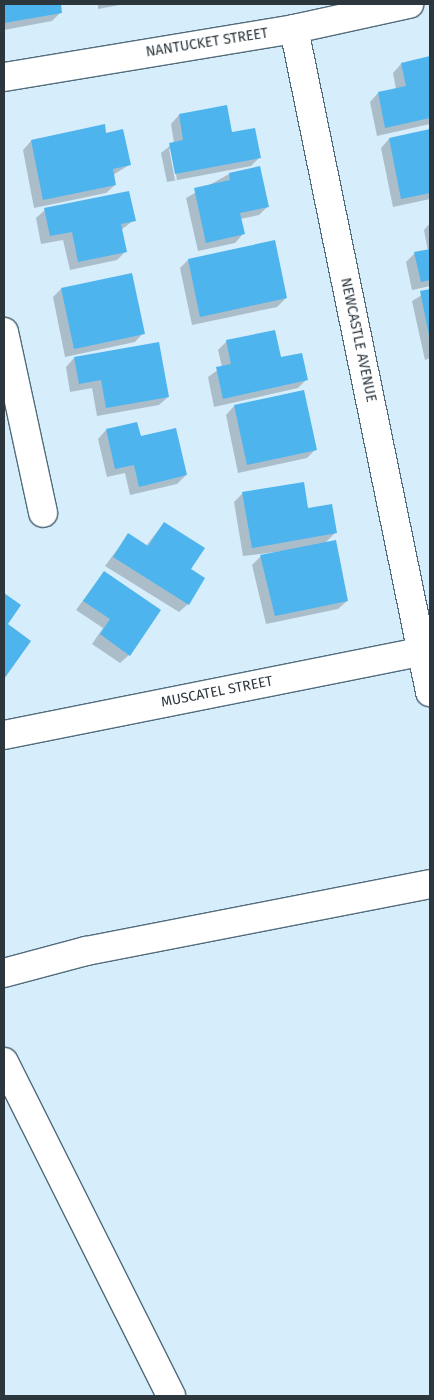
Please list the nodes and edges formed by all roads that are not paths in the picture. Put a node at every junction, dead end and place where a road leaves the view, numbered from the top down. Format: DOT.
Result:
graph roads {
  1 [pos="409,4"];
  2 [pos="294,29"];
  3 [pos="4,77"];
  4 [pos="4,332"];
  5 [pos="43,513"];
  6 [pos="426,651"];
  7 [pos="430,692"];
  8 [pos="4,735"];
  9 [pos="430,884"];
  10 [pos="4,973"];
  11 [pos="4,1062"];
  12 [pos="171,1396"];
  1 -- 2 [label="street, NANTUCKET STREET"];
  2 -- 3 [label="street, NANTUCKET STREET"];
  2 -- 6 [label="street, NEWCASTLE AVENUE"];
  4 -- 5 [label="street"];
  6 -- 7 [label="street, NEWCASTLE AVENUE"];
  6 -- 8 [label="street, MUSCATEL STREET"];
  9 -- 10 [label="street"];
  11 -- 12 [label="street"];
}
